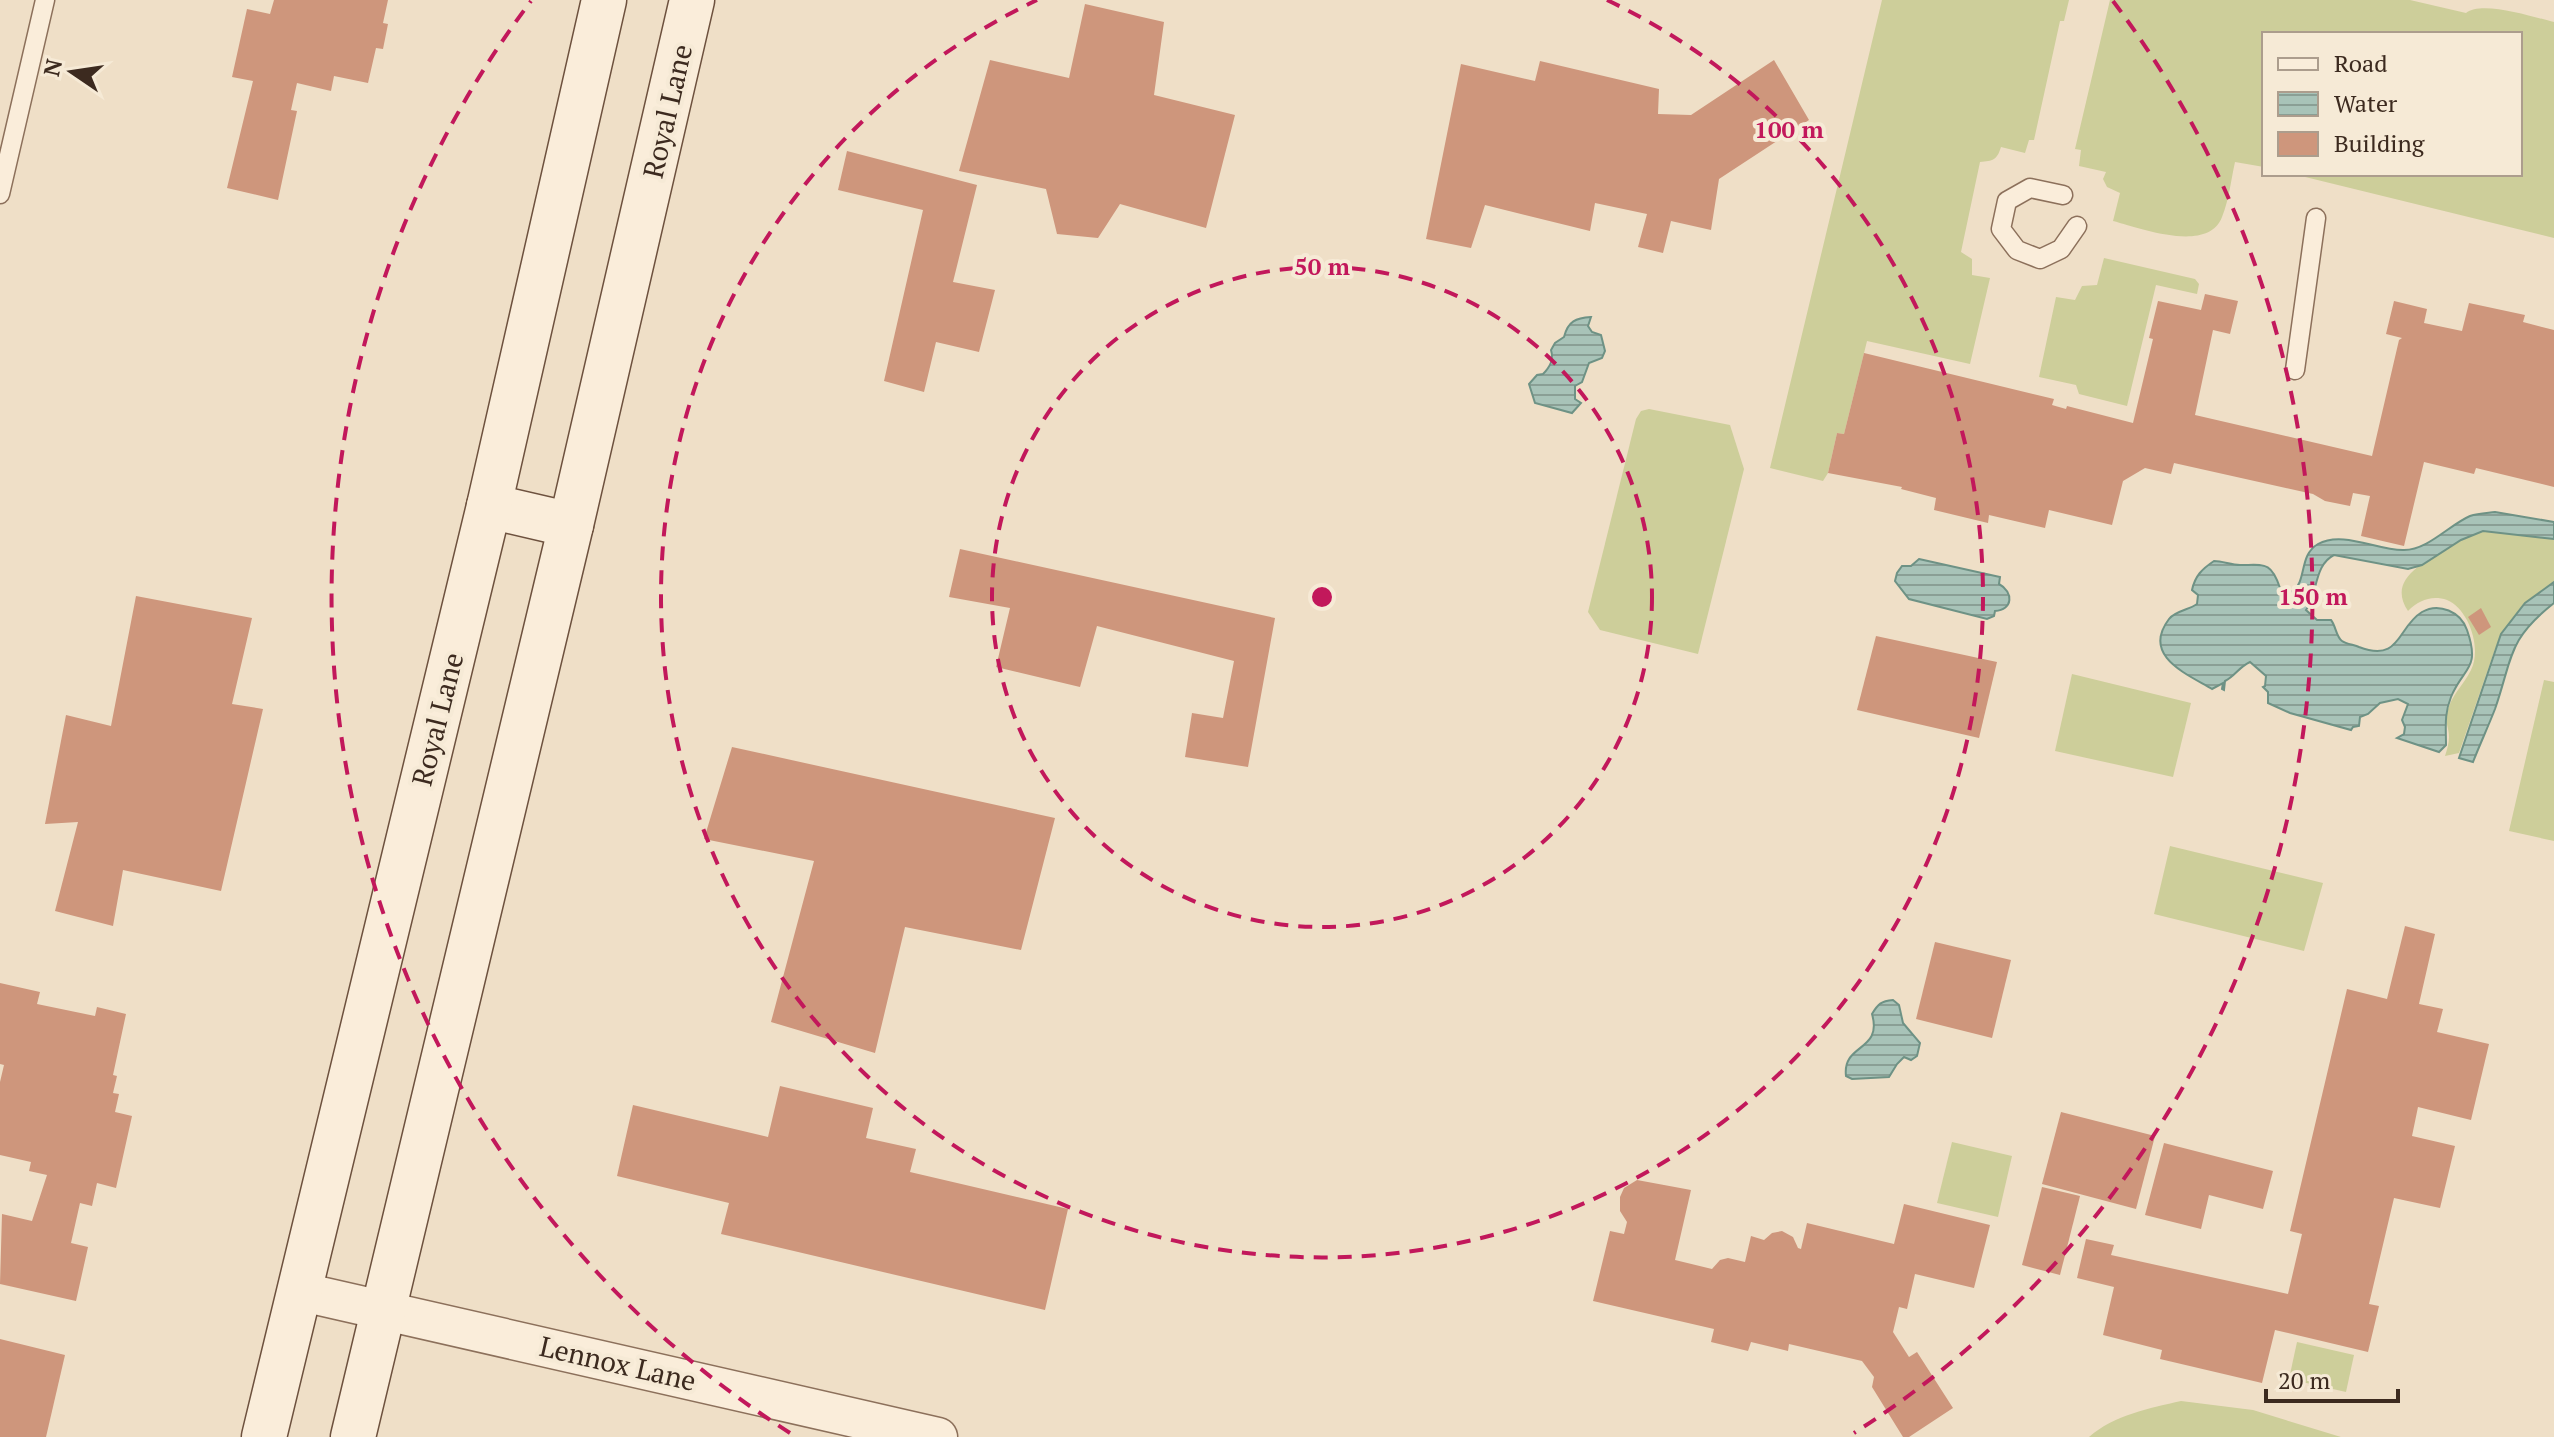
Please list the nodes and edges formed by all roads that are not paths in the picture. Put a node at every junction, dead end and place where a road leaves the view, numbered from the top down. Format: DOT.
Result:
graph roads {
  1 [pos="45,0"];
  2 [pos="604,0"];
  3 [pos="692,0"];
  4 [pos="0,194"];
  5 [pos="2063,195"];
  6 [pos="2316,218"];
  7 [pos="2077,226"];
  8 [pos="2295,370"];
  9 [pos="489,506"];
  10 [pos="571,525"];
  11 [pos="298,1291"];
  12 [pos="383,1309"];
  13 [pos="264,1437"];
  14 [pos="353,1437"];
  15 [pos="938,1437"];
  1 -- 4 [label="lane"];
  2 -- 9 [label="main road, Royal Lane"];
  3 -- 10 [label="main road, Royal Lane"];
  5 -- 7 [label="lane"];
  6 -- 8 [label="lane"];
  9 -- 10 [label="main road"];
  9 -- 11 [label="main road, Royal Lane"];
  10 -- 12 [label="main road, Royal Lane"];
  11 -- 12 [label="street, Lennox Lane"];
  11 -- 13 [label="main road, Royal Lane"];
  12 -- 14 [label="main road, Royal Lane"];
  12 -- 15 [label="street, Lennox Lane"];
}
